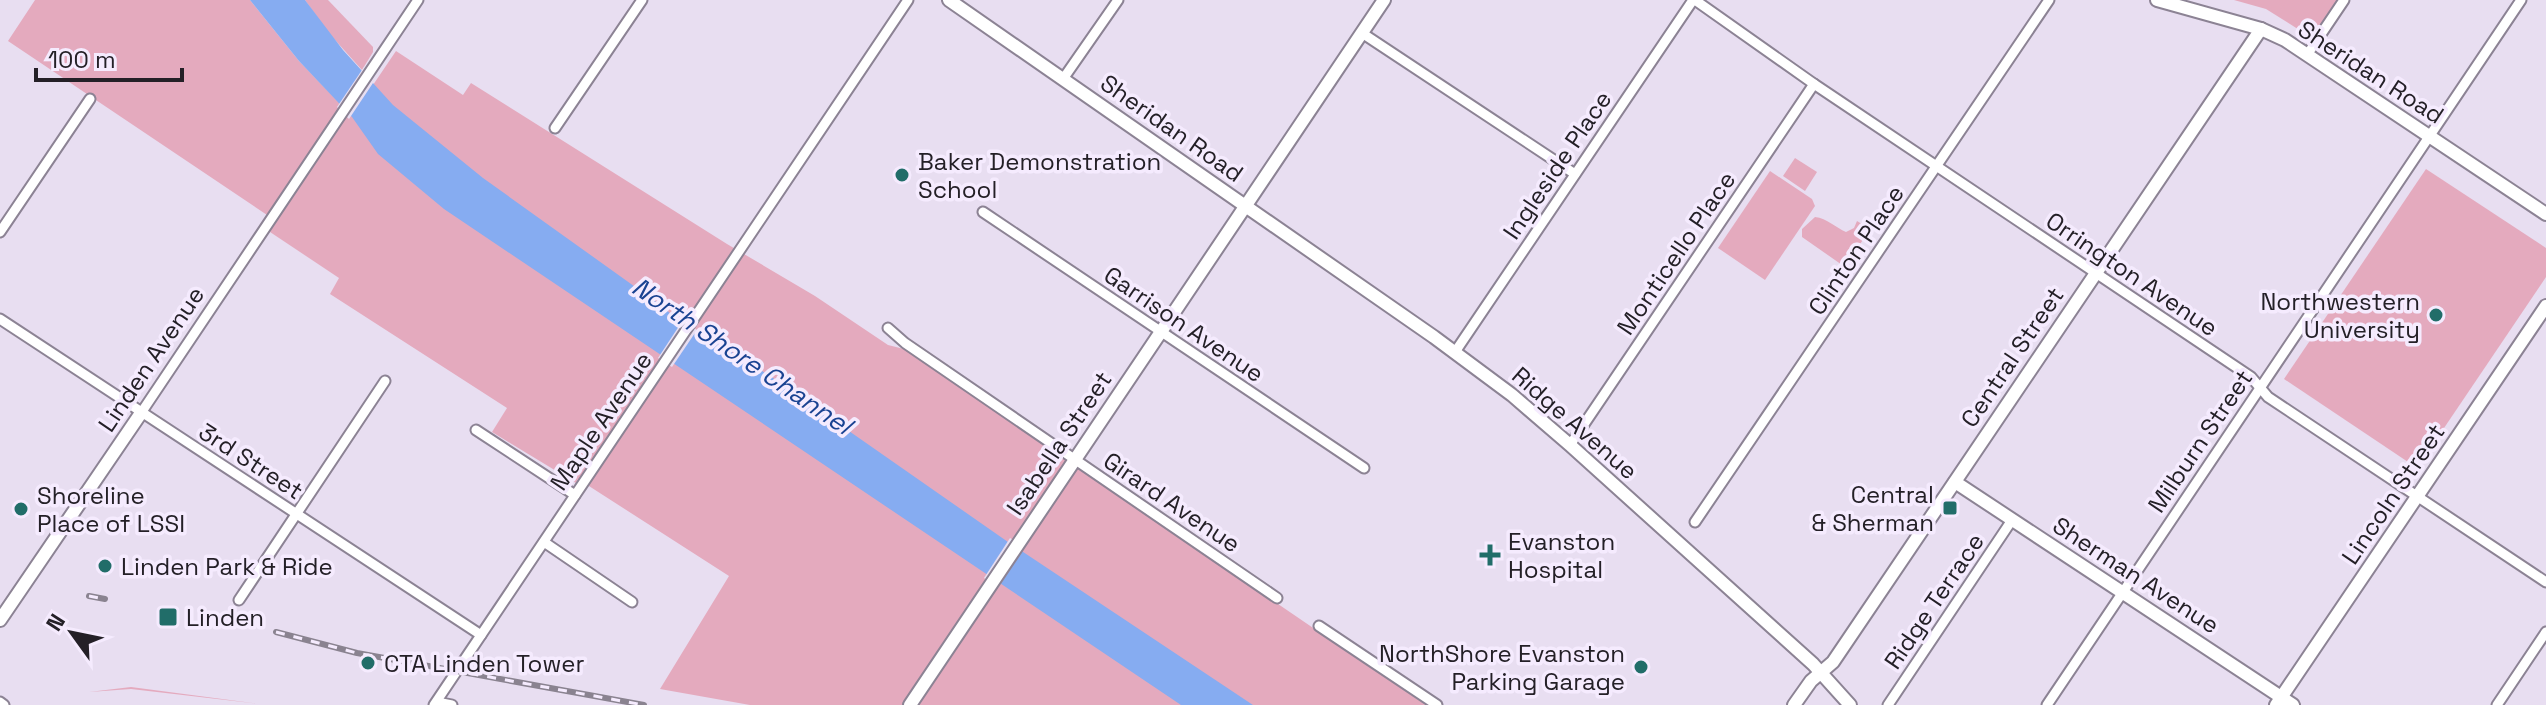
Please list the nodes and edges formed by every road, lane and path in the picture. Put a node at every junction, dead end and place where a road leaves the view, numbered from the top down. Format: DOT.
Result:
graph roads {
  1 [pos="418,0"];
  2 [pos="642,0"];
  3 [pos="908,0"];
  4 [pos="949,0"];
  5 [pos="1118,0"];
  6 [pos="1384,0"];
  7 [pos="1694,0"];
  8 [pos="2049,0"];
  9 [pos="2157,0"];
  10 [pos="2344,0"];
  11 [pos="2521,0"];
  12 [pos="2261,29"];
  13 [pos="1362,33"];
  14 [pos="2307,55"];
  15 [pos="1063,79"];
  16 [pos="1814,84"];
  17 [pos="90,99"];
  18 [pos="555,128"];
  19 [pos="2429,136"];
  20 [pos="1937,167"];
  21 [pos="1575,174"];
  22 [pos="1245,206"];
  23 [pos="983,212"];
  24 [pos="2546,214"];
  25 [pos="0,232"];
  26 [pos="2095,274"];
  27 [pos="2546,306"];
  28 [pos="0,319"];
  29 [pos="888,328"];
  30 [pos="1160,332"];
  31 [pos="1455,352"];
  32 [pos="385,381"];
  33 [pos="2260,387"];
  34 [pos="141,413"];
  35 [pos="476,430"];
  36 [pos="1570,445"];
  37 [pos="1074,459"];
  38 [pos="1364,468"];
  39 [pos="1955,482"];
  40 [pos="575,495"];
  41 [pos="2418,497"];
  42 [pos="296,514"];
  43 [pos="2012,520"];
  44 [pos="1695,522"];
  45 [pos="544,542"];
  46 [pos="2546,582"];
  47 [pos="2122,592"];
  48 [pos="1277,598"];
  49 [pos="239,600"];
  50 [pos="632,602"];
  51 [pos="0,620"];
  52 [pos="1319,626"];
  53 [pos="2546,632"];
  54 [pos="481,635"];
  55 [pos="1822,672"];
  56 [pos="2278,701"];
  57 [pos="436,703"];
  58 [pos="452,705"];
  59 [pos="910,705"];
  60 [pos="1437,705"];
  61 [pos="1794,705"];
  62 [pos="1850,705"];
  63 [pos="1888,705"];
  64 [pos="2047,705"];
  65 [pos="2293,705"];
  66 [pos="2497,705"];
  1 -- 34 [label="street, Linden Avenue"];
  2 -- 18 [label="street"];
  3 -- 40 [label="street, Maple Avenue"];
  4 -- 15 [label="street, Sheridan Road"];
  5 -- 15 [label="street"];
  6 -- 13 [label="street, Sheridan Road"];
  7 -- 16 [label="street, Orrington Avenue"];
  7 -- 21 [label="street, Ingleside Place"];
  8 -- 20 [label="street, Clinton Place"];
  9 -- 12 [label="street, Sheridan Road"];
  10 -- 14 [label="street"];
  11 -- 19 [label="street, Milburn Street"];
  12 -- 14 [label="street, Sheridan Road"];
  12 -- 26 [label="street, Central Street"];
  13 -- 21 [label="street"];
  13 -- 22 [label="street, Sheridan Road"];
  14 -- 19 [label="street, Sheridan Road"];
  15 -- 22 [label="street, Sheridan Road"];
  16 -- 20 [label="street, Orrington Avenue"];
  16 -- 36 [label="street, Monticello Place"];
  17 -- 25 [label="street"];
  19 -- 24 [label="street, Sheridan Road"];
  19 -- 33 [label="street, Milburn Street"];
  20 -- 26 [label="street, Orrington Avenue"];
  20 -- 44 [label="street, Clinton Place"];
  21 -- 31 [label="street, Ingleside Place"];
  22 -- 30 [label="street, Isabella Street"];
  22 -- 31 [label="street, Ridge Avenue"];
  23 -- 30 [label="street, Garrison Avenue"];
  26 -- 33 [label="street, Orrington Avenue"];
  26 -- 39 [label="street, Central Street"];
  27 -- 41 [label="street, Lincoln Street"];
  28 -- 34 [label="street, 3rd Street"];
  29 -- 37 [label="street, Girard Avenue"];
  30 -- 37 [label="street, Isabella Street"];
  30 -- 38 [label="street, Garrison Avenue"];
  31 -- 36 [label="street, Ridge Avenue"];
  32 -- 42 [label="street"];
  33 -- 41 [label="street, Orrington Avenue"];
  33 -- 47 [label="street, Milburn Street"];
  34 -- 42 [label="street, 3rd Street"];
  34 -- 51 [label="street, Linden Avenue"];
  35 -- 40 [label="street"];
  36 -- 55 [label="street, Ridge Avenue"];
  37 -- 48 [label="street, Girard Avenue"];
  37 -- 59 [label="street, Isabella Street"];
  39 -- 43 [label="street, Sherman Avenue"];
  39 -- 55 [label="street, Central Street"];
  40 -- 45 [label="street, Maple Avenue"];
  41 -- 46 [label="street, Orrington Avenue"];
  41 -- 56 [label="street, Lincoln Street"];
  42 -- 49 [label="street"];
  42 -- 54 [label="street, 3rd Street"];
  43 -- 47 [label="street, Sherman Avenue"];
  43 -- 63 [label="street, Ridge Terrace"];
  45 -- 50 [label="street"];
  45 -- 54 [label="street, Maple Avenue"];
  47 -- 56 [label="street, Sherman Avenue"];
  47 -- 64 [label="street, Milburn Street"];
  52 -- 60 [label="street"];
  53 -- 66 [label="street"];
  54 -- 57 [label="street, Maple Avenue"];
  55 -- 61 [label="street, Central Street"];
  55 -- 62 [label="street, Ridge Avenue"];
  56 -- 65 [label="street, Sherman Avenue"];
  57 -- 58 [label="street"];
}
